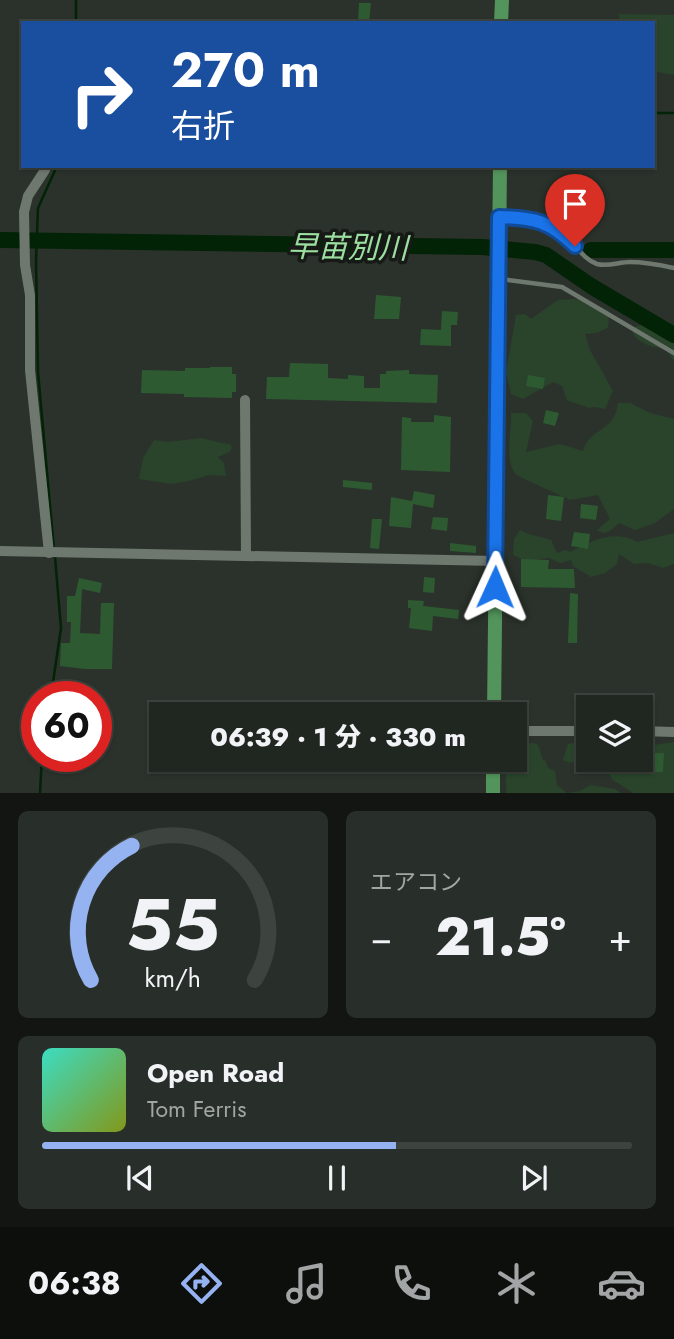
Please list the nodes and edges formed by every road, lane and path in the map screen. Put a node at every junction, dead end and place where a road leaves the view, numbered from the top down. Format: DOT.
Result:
graph roads {
  1 [pos="502,0"];
  2 [pos="501,21"];
  3 [pos="500,168"];
  4 [pos="45,170"];
  5 [pos="499,221"];
  6 [pos="674,268"];
  7 [pos="499,274"];
  8 [pos="674,353"];
  9 [pos="246,400"];
  10 [pos="0,551"];
  11 [pos="53,553"];
  12 [pos="246,556"];
  13 [pos="496,561"];
  14 [pos="494,702"];
  15 [pos="527,730"];
  16 [pos="576,731"];
  17 [pos="653,731"];
  18 [pos="674,732"];
  19 [pos="494,772"];
  20 [pos="493,793"];
  1 -- 2 [label="main road"];
  3 -- 5 [label="main road"];
  4 -- 11 [label="street"];
  5 -- 6 [label="lane"];
  5 -- 7 [label="main road"];
  7 -- 8 [label="lane"];
  7 -- 13 [label="main road"];
  9 -- 12 [label="street"];
  10 -- 11 [label="street"];
  11 -- 12 [label="street"];
  12 -- 13 [label="street"];
  13 -- 14 [label="main road"];
  15 -- 16 [label="street"];
  17 -- 18 [label="street"];
  19 -- 20 [label="main road"];
}
